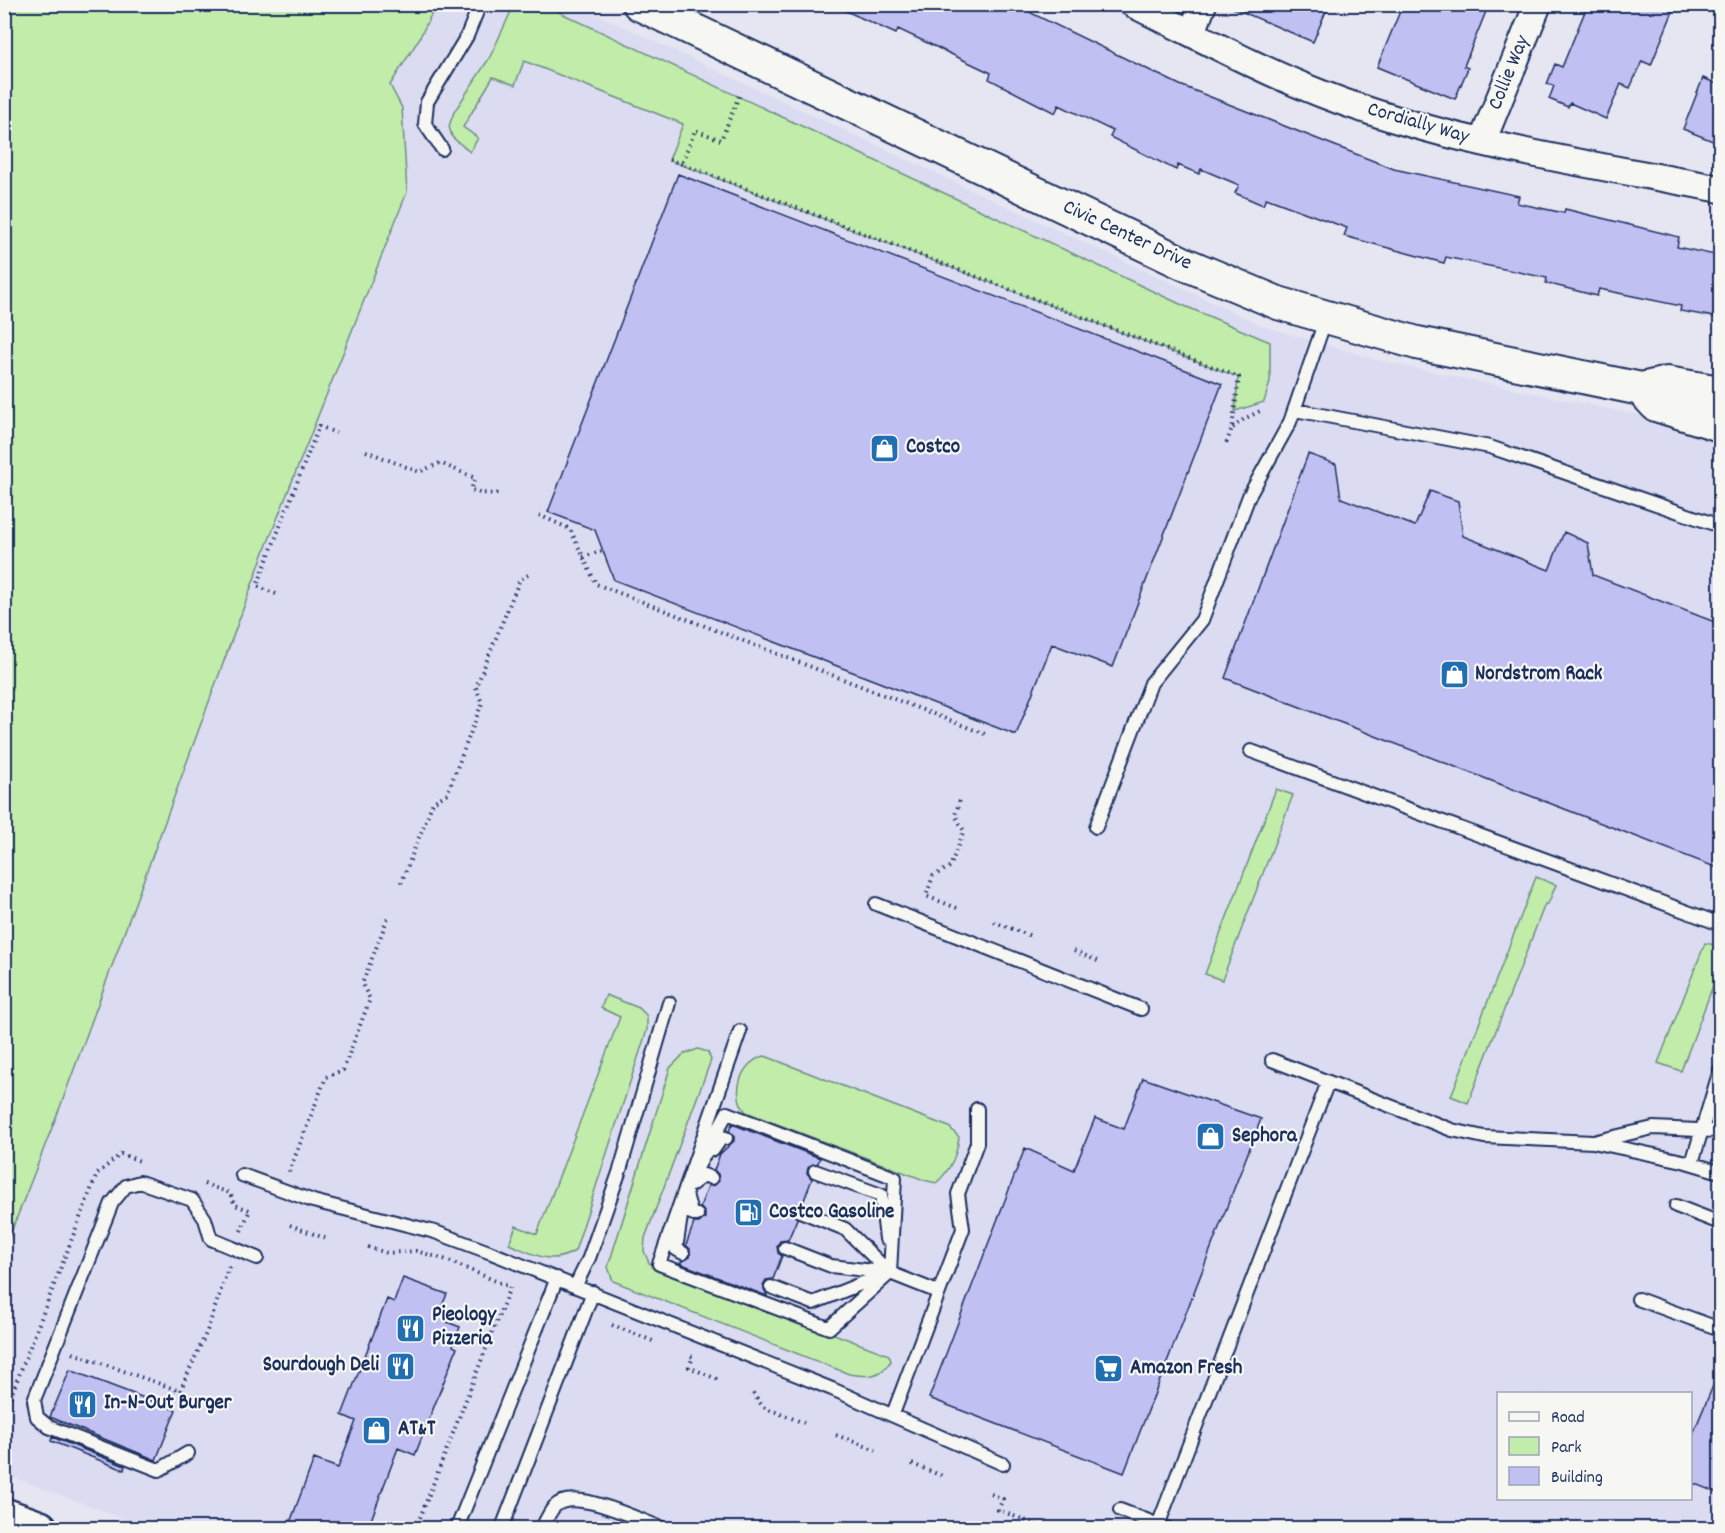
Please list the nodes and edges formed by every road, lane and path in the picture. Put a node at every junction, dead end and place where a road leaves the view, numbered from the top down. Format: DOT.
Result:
graph roads {
  1 [pos="480,4"];
  2 [pos="639,4"];
  3 [pos="1133,4"];
  4 [pos="1203,4"];
  5 [pos="1538,4"];
  6 [pos="1192,33"];
  7 [pos="739,96"];
  8 [pos="1482,142"];
  9 [pos="442,149"];
  10 [pos="669,160"];
  11 [pos="682,164"];
  12 [pos="1720,189"];
  13 [pos="1326,318"];
  14 [pos="1641,389"];
  15 [pos="1720,392"];
  16 [pos="1263,410"];
  17 [pos="1295,410"];
  18 [pos="1720,425"];
  19 [pos="1232,428"];
  20 [pos="336,433"];
  21 [pos="1226,444"];
  22 [pos="366,451"];
  23 [pos="500,494"];
  24 [pos="539,515"];
  25 [pos="1720,526"];
  26 [pos="602,551"];
  27 [pos="583,557"];
  28 [pos="528,575"];
  29 [pos="276,594"];
  30 [pos="986,734"];
  31 [pos="1251,751"];
  32 [pos="960,800"];
  33 [pos="1096,827"];
  34 [pos="401,883"];
  35 [pos="876,904"];
  36 [pos="957,908"];
  37 [pos="388,915"];
  38 [pos="994,922"];
  39 [pos="1720,924"];
  40 [pos="1031,936"];
  41 [pos="1074,951"];
  42 [pos="1098,961"];
  43 [pos="669,1003"];
  44 [pos="1141,1009"];
  45 [pos="740,1031"];
  46 [pos="1272,1060"];
  47 [pos="1720,1070"];
  48 [pos="1328,1082"];
  49 [pos="977,1109"];
  50 [pos="1703,1130"];
  51 [pos="1720,1131"];
  52 [pos="726,1138"];
  53 [pos="1593,1142"];
  54 [pos="1692,1163"];
  55 [pos="106,1167"];
  56 [pos="815,1171"];
  57 [pos="289,1172"];
  58 [pos="1720,1172"];
  59 [pos="242,1175"];
  60 [pos="711,1178"];
  61 [pos="685,1190"];
  62 [pos="1676,1206"];
  63 [pos="250,1210"];
  64 [pos="800,1211"];
  65 [pos="697,1215"];
  66 [pos="306,1220"];
  67 [pos="1720,1223"];
  68 [pos="290,1225"];
  69 [pos="301,1230"];
  70 [pos="327,1239"];
  71 [pos="369,1247"];
  72 [pos="235,1248"];
  73 [pos="785,1248"];
  74 [pos="683,1253"];
  75 [pos="257,1258"];
  76 [pos="890,1273"];
  77 [pos="557,1278"];
  78 [pos="576,1286"];
  79 [pos="771,1287"];
  80 [pos="593,1292"];
  81 [pos="938,1292"];
  82 [pos="1638,1299"];
  83 [pos="612,1325"];
  84 [pos="1720,1329"];
  85 [pos="33,1338"];
  86 [pos="663,1345"];
  87 [pos="56,1346"];
  88 [pos="683,1353"];
  89 [pos="718,1380"];
  90 [pos="753,1393"];
  91 [pos="4,1414"];
  92 [pos="893,1414"];
  93 [pos="804,1423"];
  94 [pos="836,1435"];
  95 [pos="876,1450"];
  96 [pos="188,1453"];
  97 [pos="912,1464"];
  98 [pos="1003,1464"];
  99 [pos="945,1476"];
  100 [pos="991,1494"];
  101 [pos="1120,1510"];
  102 [pos="4,1515"];
  103 [pos="1161,1527"];
  104 [pos="40,1528"];
  105 [pos="416,1528"];
  106 [pos="457,1528"];
  107 [pos="502,1528"];
  108 [pos="542,1528"];
  109 [pos="662,1528"];
  110 [pos="1045,1528"];
  1 -- 9 [label="lane"];
  2 -- 13 [label="street, Civic Center Drive"];
  3 -- 6 [label="street, Cordially Way"];
  4 -- 6 [label="street"];
  5 -- 8 [label="street, Collie Way"];
  6 -- 8 [label="street, Cordially Way"];
  7 -- 11 [label="path"];
  8 -- 12 [label="street, Cordially Way"];
  10 -- 11 [label="path"];
  11 -- 19 [label="path"];
  13 -- 14 [label="street, Civic Center Drive"];
  13 -- 17 [label="lane"];
  14 -- 15 [label="street, Civic Center Drive"];
  14 -- 18 [label="street, Civic Center Drive"];
  16 -- 19 [label="path"];
  17 -- 25 [label="lane"];
  17 -- 33 [label="lane"];
  19 -- 21 [label="path"];
  20 -- 29 [label="path"];
  22 -- 23 [label="path"];
  24 -- 27 [label="path"];
  26 -- 27 [label="path"];
  27 -- 30 [label="path"];
  28 -- 34 [label="path"];
  31 -- 39 [label="lane"];
  32 -- 36 [label="path"];
  35 -- 44 [label="lane"];
  37 -- 57 [label="path"];
  38 -- 40 [label="path"];
  41 -- 42 [label="path"];
  43 -- 78 [label="lane"];
  45 -- 61 [label="lane"];
  46 -- 48 [label="lane"];
  47 -- 50 [label="lane"];
  48 -- 53 [label="lane"];
  48 -- 103 [label="lane"];
  49 -- 81 [label="lane"];
  50 -- 51 [label="lane"];
  50 -- 53 [label="lane"];
  50 -- 54 [label="lane"];
  52 -- 61 [label="lane"];
  53 -- 54 [label="lane"];
  54 -- 58 [label="lane"];
  55 -- 85 [label="path"];
  56 -- 76 [label="lane"];
  59 -- 77 [label="lane"];
  60 -- 61 [label="lane"];
  61 -- 65 [label="lane"];
  61 -- 74 [label="lane"];
  61 -- 76 [label="lane"];
  61 -- 76 [label="lane"];
  62 -- 67 [label="lane"];
  63 -- 72 [label="path"];
  64 -- 76 [label="lane"];
  66 -- 69 [label="path"];
  68 -- 69 [label="path"];
  69 -- 70 [label="path"];
  71 -- 105 [label="path"];
  72 -- 75 [label="lane"];
  72 -- 87 [label="path"];
  72 -- 87 [label="lane"];
  73 -- 76 [label="lane"];
  76 -- 79 [label="lane"];
  76 -- 81 [label="lane"];
  77 -- 78 [label="lane"];
  77 -- 106 [label="lane"];
  78 -- 80 [label="lane"];
  80 -- 92 [label="lane"];
  80 -- 107 [label="lane"];
  81 -- 92 [label="lane"];
  82 -- 84 [label="lane"];
  83 -- 86 [label="path"];
  85 -- 87 [label="path"];
  85 -- 91 [label="path"];
  87 -- 96 [label="lane"];
  88 -- 89 [label="path"];
  90 -- 93 [label="path"];
  92 -- 98 [label="lane"];
  94 -- 95 [label="path"];
  97 -- 99 [label="path"];
  100 -- 110 [label="path"];
  101 -- 103 [label="lane"];
  102 -- 104 [label="main road"];
  108 -- 109 [label="lane"];
}
